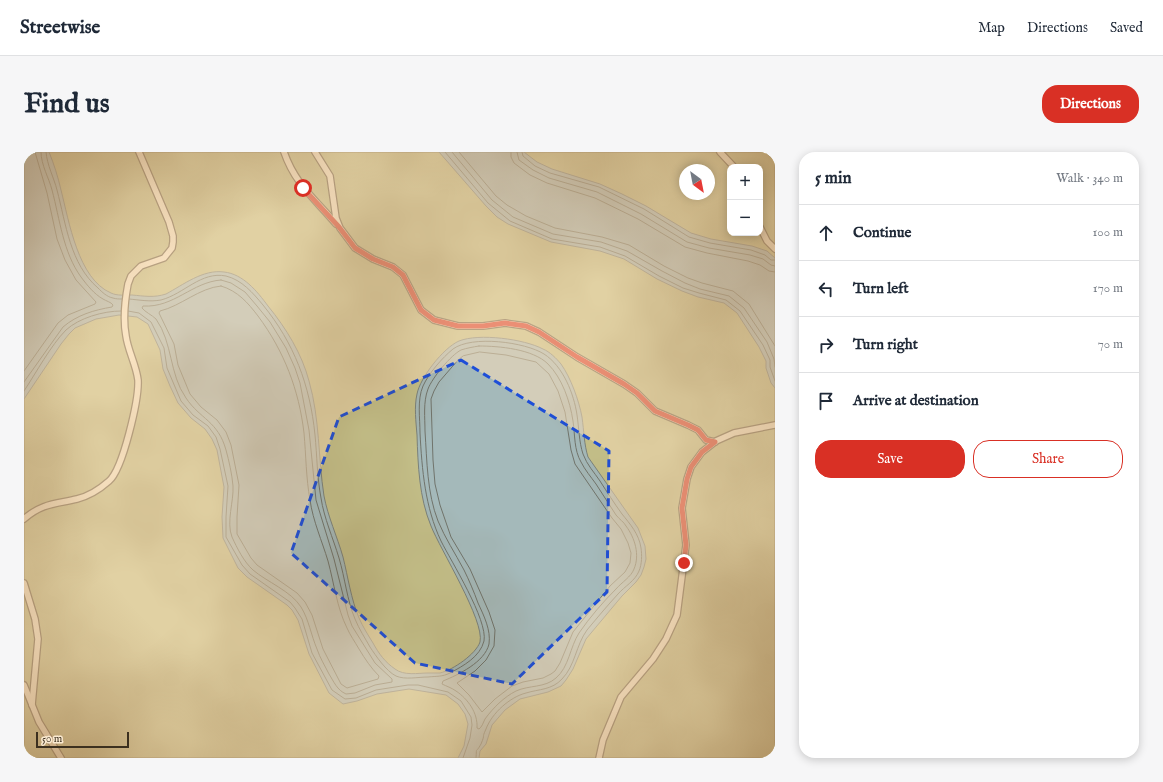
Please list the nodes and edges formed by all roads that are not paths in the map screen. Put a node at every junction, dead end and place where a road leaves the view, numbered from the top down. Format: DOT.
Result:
graph roads {
  1 [pos="139,152"];
  2 [pos="284,152"];
  3 [pos="315,152"];
  4 [pos="720,152"];
  5 [pos="731,164"];
  6 [pos="339,227"];
  7 [pos="763,233"];
  8 [pos="775,249"];
  9 [pos="775,425"];
  10 [pos="715,442"];
  11 [pos="24,519"];
  12 [pos="24,583"];
  13 [pos="24,685"];
  14 [pos="32,705"];
  15 [pos="61,758"];
  16 [pos="599,758"];
  1 -- 11 [label="lane"];
  2 -- 6 [label="lane"];
  3 -- 6 [label="lane"];
  4 -- 5 [label="lane"];
  6 -- 10 [label="lane"];
  7 -- 8 [label="lane"];
  9 -- 10 [label="lane"];
  10 -- 16 [label="lane"];
  12 -- 14 [label="lane"];
  13 -- 14 [label="lane"];
  14 -- 15 [label="lane"];
}
